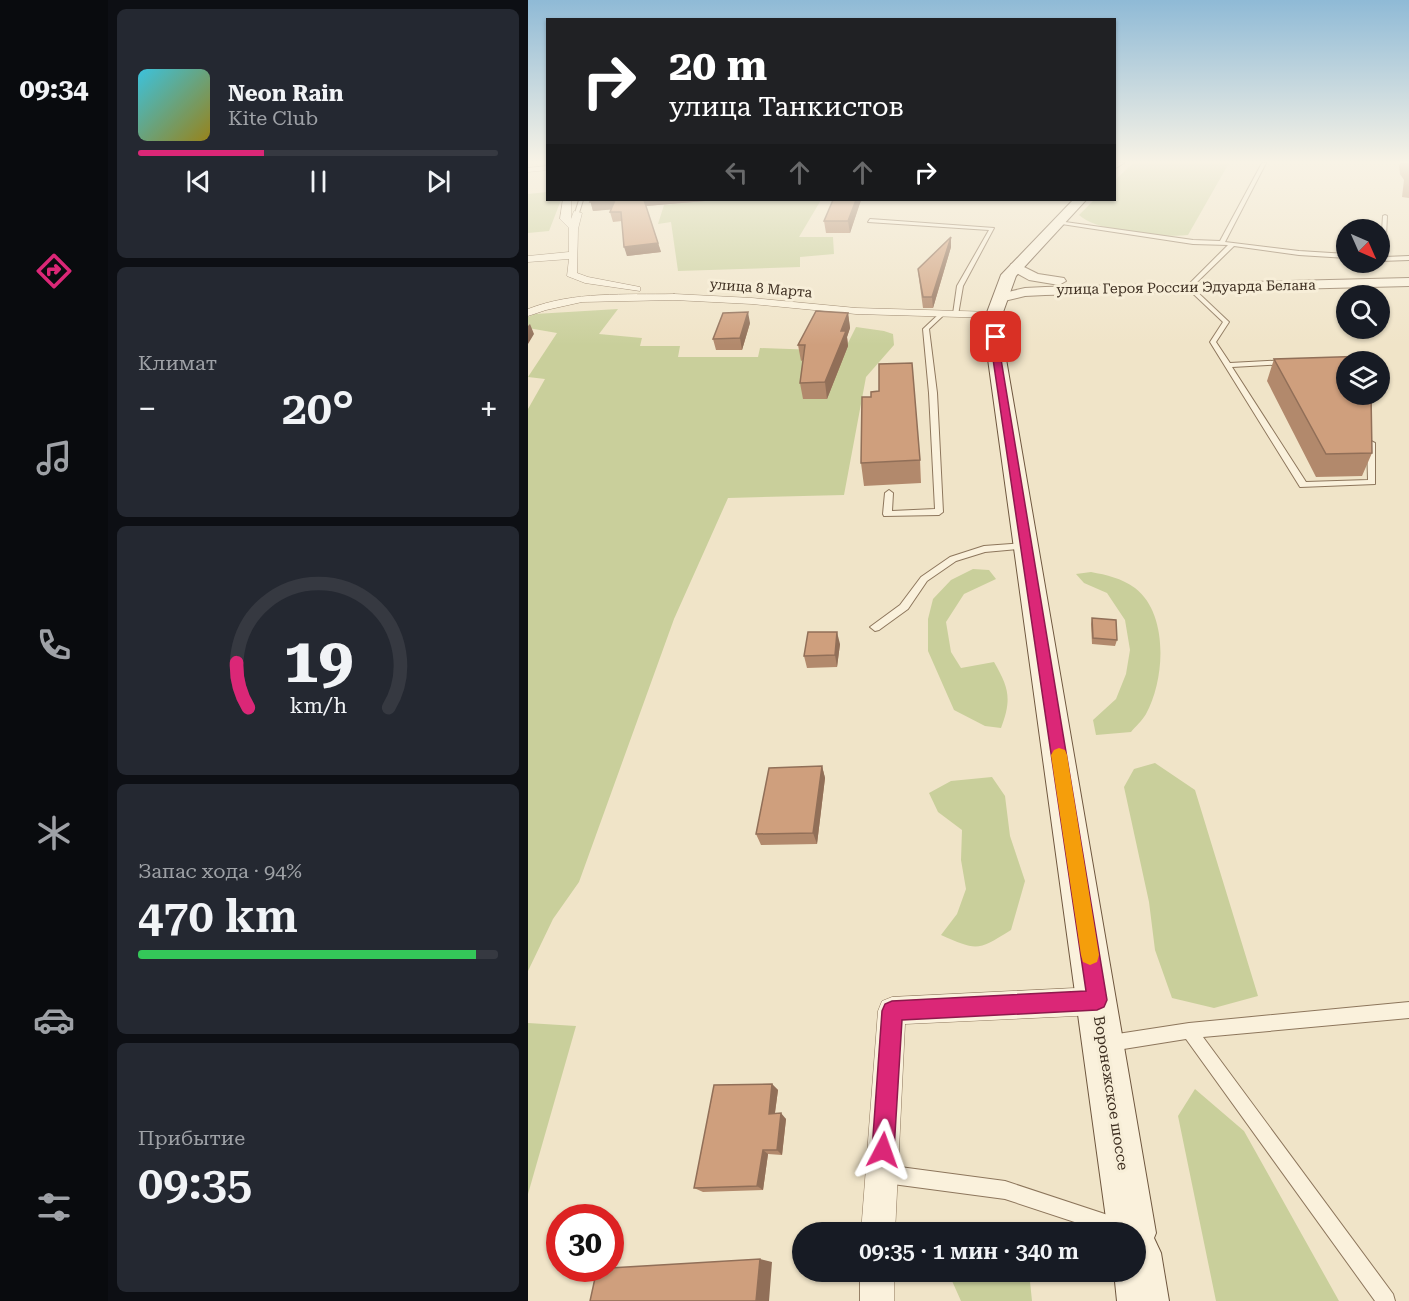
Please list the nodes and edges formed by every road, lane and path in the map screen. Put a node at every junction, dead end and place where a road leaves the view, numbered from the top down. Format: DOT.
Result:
graph roads {
  1 [pos="1058,223"];
  2 [pos="570,224"];
  3 [pos="911,224"];
  4 [pos="1063,224"];
  5 [pos="1232,224"];
  6 [pos="572,226"];
  7 [pos="1222,243"];
  8 [pos="1233,244"];
  9 [pos="574,255"];
  10 [pos="1336,255"];
  11 [pos="1409,258"];
  12 [pos="528,259"];
  13 [pos="1390,259"];
  14 [pos="1016,267"];
  15 [pos="1409,273"];
  16 [pos="1200,278"];
  17 [pos="585,280"];
  18 [pos="1409,282"];
  19 [pos="1189,287"];
  20 [pos="674,297"];
  21 [pos="564,301"];
  22 [pos="997,306"];
  23 [pos="528,313"];
  24 [pos="950,314"];
  25 [pos="1299,362"];
  26 [pos="1228,365"];
  27 [pos="1371,438"];
  28 [pos="889,493"];
  29 [pos="1027,546"];
  30 [pos="875,627"];
  31 [pos="1097,1000"];
  32 [pos="1409,1010"];
  33 [pos="1190,1030"];
  34 [pos="1104,1044"];
  35 [pos="882,1174"];
  36 [pos="879,1222"];
  37 [pos="1087,1222"];
  38 [pos="1130,1222"];
  39 [pos="877,1282"];
  40 [pos="1140,1282"];
  41 [pos="876,1301"];
  42 [pos="1143,1301"];
  43 [pos="1386,1301"];
  1 -- 14 [label="main road, Воронежское шоссе"];
  2 -- 6 [label="street"];
  3 -- 24 [label="lane"];
  4 -- 7 [label="lane"];
  5 -- 7 [label="lane"];
  6 -- 9 [label="street"];
  7 -- 8 [label="lane"];
  8 -- 10 [label="lane"];
  8 -- 16 [label="lane"];
  9 -- 12 [label="street"];
  9 -- 17 [label="street"];
  11 -- 13 [label="lane"];
  14 -- 16 [label="street, улица Героя России Эдуарда Белана"];
  14 -- 22 [label="main road, Воронежское шоссе"];
  15 -- 16 [label="street, улица Героя России Эдуарда Белана"];
  16 -- 19 [label="lane"];
  17 -- 20 [label="street"];
  17 -- 21 [label="street"];
  18 -- 19 [label="street, улица Героя России Эдуарда Белана"];
  19 -- 22 [label="street, улица Героя России Эдуарда Белана"];
  19 -- 26 [label="lane"];
  20 -- 21 [label="street, улица 8 Марта"];
  20 -- 24 [label="street, улица 8 Марта"];
  21 -- 23 [label="street, улица 8 Марта"];
  22 -- 24 [label="street, улица 8 Марта"];
  22 -- 29 [label="main road, Воронежское шоссе"];
  24 -- 28 [label="lane"];
  25 -- 26 [label="lane"];
  26 -- 27 [label="lane"];
  29 -- 30 [label="lane"];
  29 -- 31 [label="main road, Воронежское шоссе"];
  31 -- 34 [label="main road, Воронежское шоссе"];
  31 -- 35 [label="street"];
  32 -- 33 [label="lane"];
  33 -- 34 [label="lane"];
  33 -- 43 [label="lane"];
  34 -- 38 [label="main road, Воронежское шоссе"];
  35 -- 36 [label="street"];
  35 -- 37 [label="lane"];
  39 -- 41 [label="street"];
  40 -- 42 [label="main road, Воронежское шоссе"];
}
